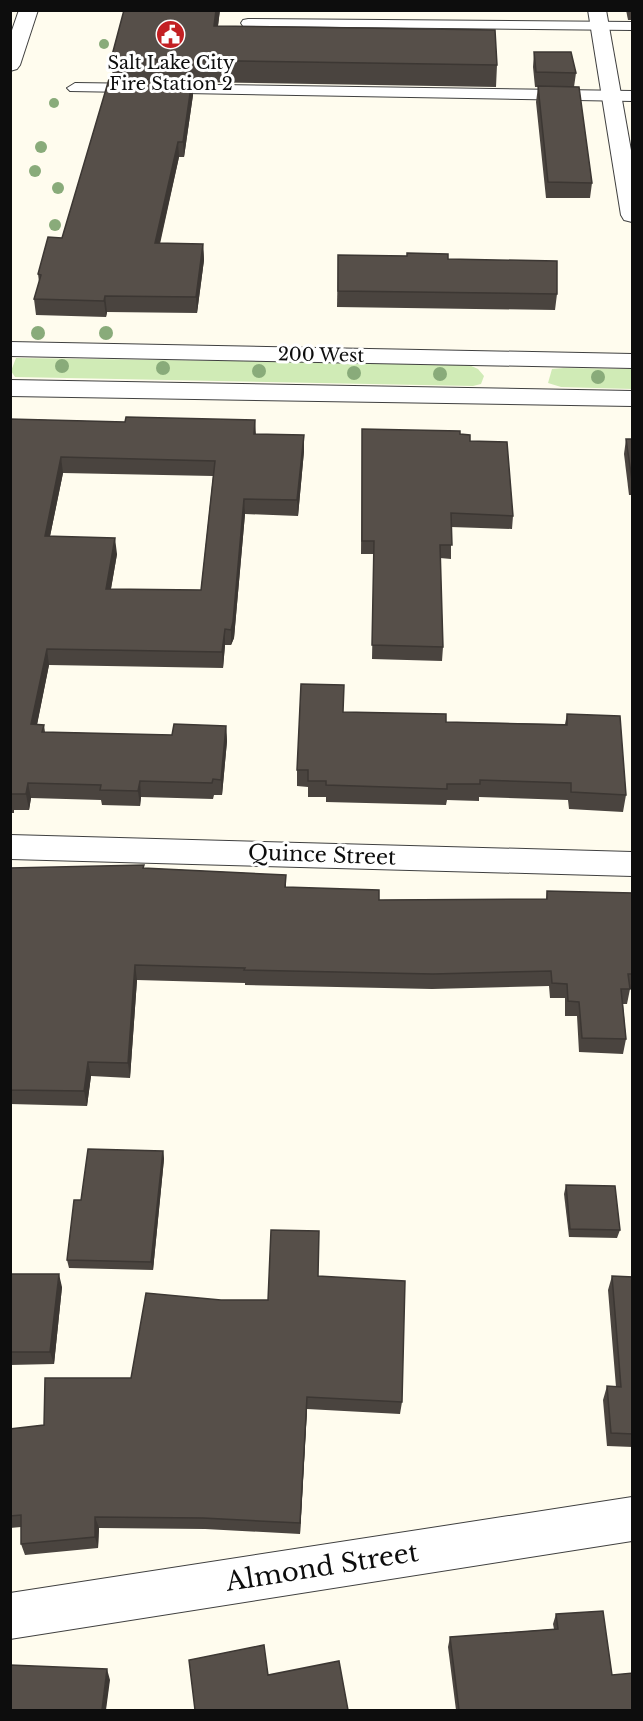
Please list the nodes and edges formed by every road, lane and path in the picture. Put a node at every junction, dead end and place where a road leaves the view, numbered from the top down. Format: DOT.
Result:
graph roads {
  1 [pos="29,10"];
  2 [pos="599,18"];
  3 [pos="248,23"];
  4 [pos="633,26"];
  5 [pos="10,65"];
  6 [pos="75,87"];
  7 [pos="612,96"];
  8 [pos="633,96"];
  9 [pos="633,215"];
  10 [pos="10,349"];
  11 [pos="517,359"];
  12 [pos="633,361"];
  13 [pos="10,388"];
  14 [pos="519,397"];
  15 [pos="633,399"];
  16 [pos="10,847"];
  17 [pos="633,864"];
  18 [pos="633,1519"];
  19 [pos="10,1616"];
  1 -- 5 [label="street"];
  2 -- 3 [label="lane"];
  2 -- 4 [label="lane"];
  2 -- 7 [label="street"];
  6 -- 7 [label="lane"];
  7 -- 8 [label="lane"];
  7 -- 9 [label="street"];
  10 -- 11 [label="street, 200 West"];
  11 -- 12 [label="street, 200 West"];
  11 -- 14 [label="street"];
  13 -- 14 [label="street, 200 West"];
  14 -- 15 [label="street, 200 West"];
  16 -- 17 [label="street, Quince Street"];
  18 -- 19 [label="street, Almond Street"];
}
